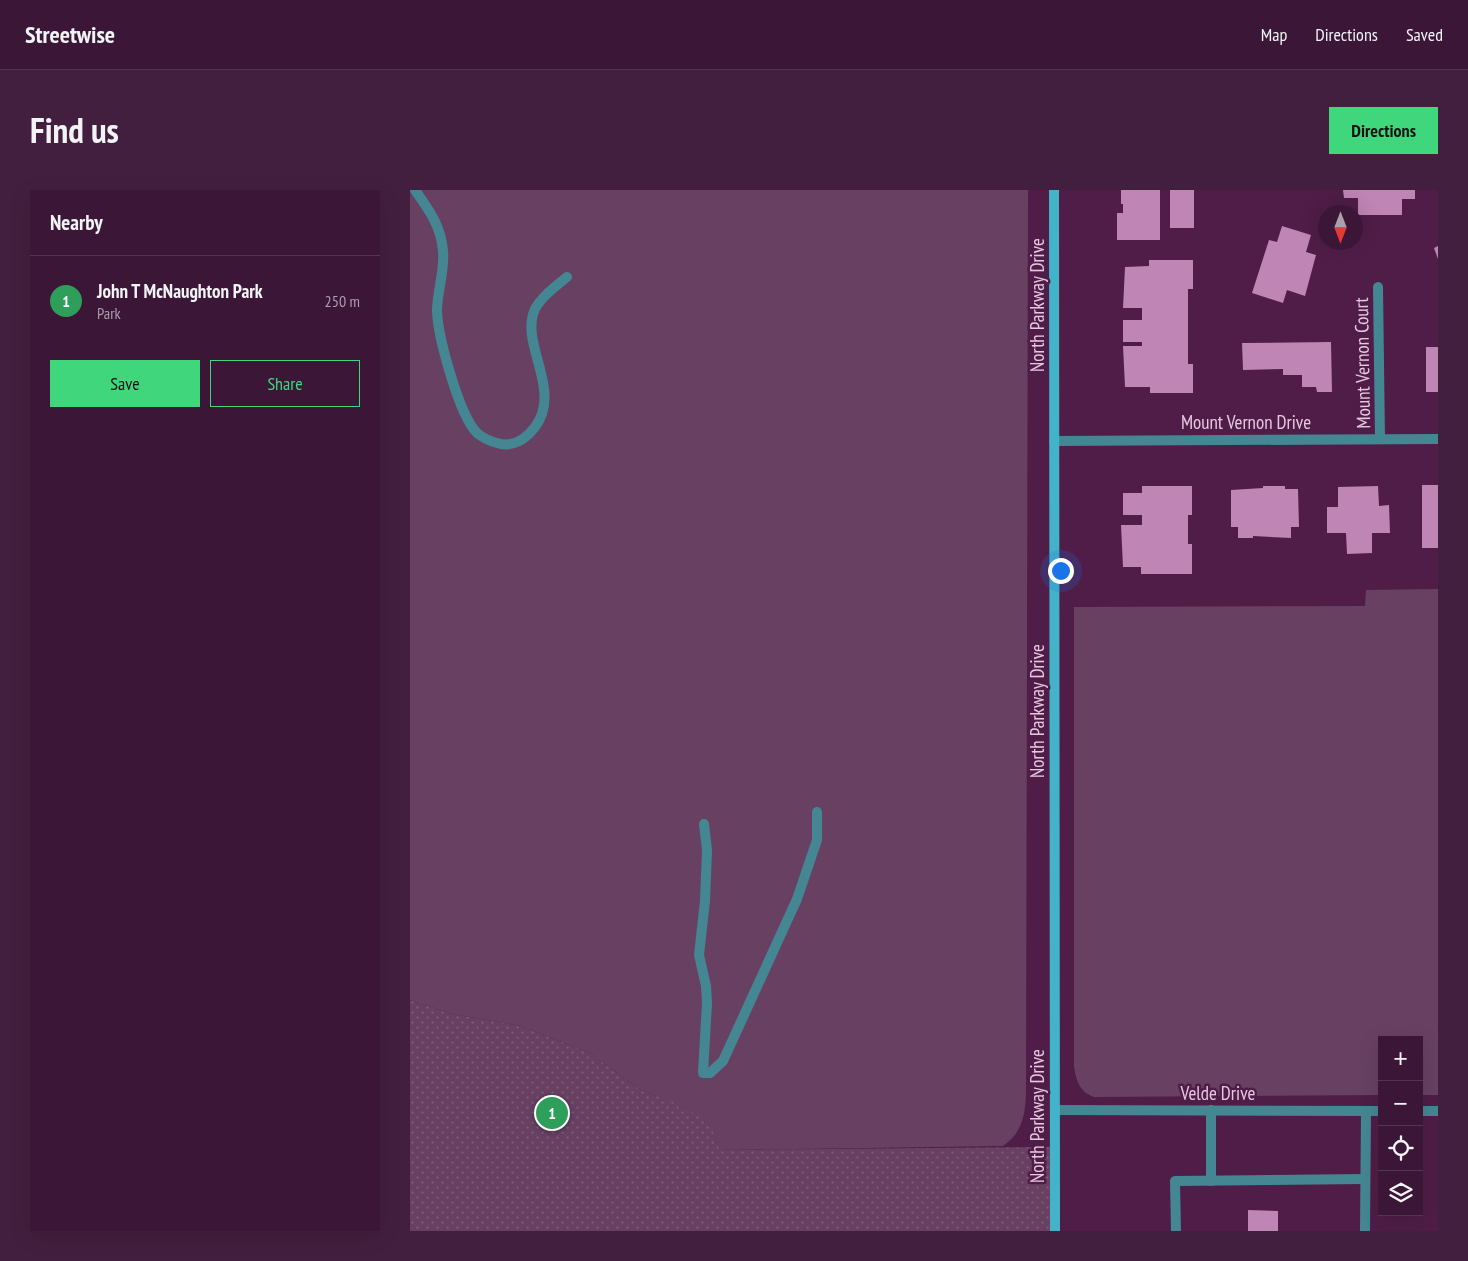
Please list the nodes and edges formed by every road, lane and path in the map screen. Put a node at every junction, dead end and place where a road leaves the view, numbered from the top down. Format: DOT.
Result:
graph roads {
  1 [pos="415,190"];
  2 [pos="1054,190"];
  3 [pos="567,277"];
  4 [pos="1378,287"];
  5 [pos="1380,439"];
  6 [pos="1438,439"];
  7 [pos="1054,440"];
  8 [pos="817,812"];
  9 [pos="704,824"];
  10 [pos="1055,1110"];
  11 [pos="1211,1110"];
  12 [pos="1366,1111"];
  13 [pos="1378,1111"];
  14 [pos="1423,1111"];
  15 [pos="1438,1111"];
  16 [pos="1365,1179"];
  17 [pos="1211,1181"];
  18 [pos="1055,1231"];
  19 [pos="1176,1231"];
  20 [pos="1365,1231"];
  1 -- 3 [label="street"];
  2 -- 7 [label="main road, North Parkway Drive"];
  4 -- 5 [label="street, Mount Vernon Court"];
  5 -- 6 [label="street, Mount Vernon Drive"];
  5 -- 7 [label="street, Mount Vernon Drive"];
  7 -- 10 [label="main road, North Parkway Drive"];
  8 -- 9 [label="street"];
  10 -- 11 [label="street, Velde Drive"];
  10 -- 18 [label="main road, North Parkway Drive"];
  11 -- 12 [label="street, Velde Drive"];
  11 -- 17 [label="street"];
  12 -- 13 [label="street, Velde Drive"];
  12 -- 16 [label="street"];
  14 -- 15 [label="street"];
  16 -- 17 [label="street"];
  16 -- 20 [label="street"];
  17 -- 19 [label="street"];
}
